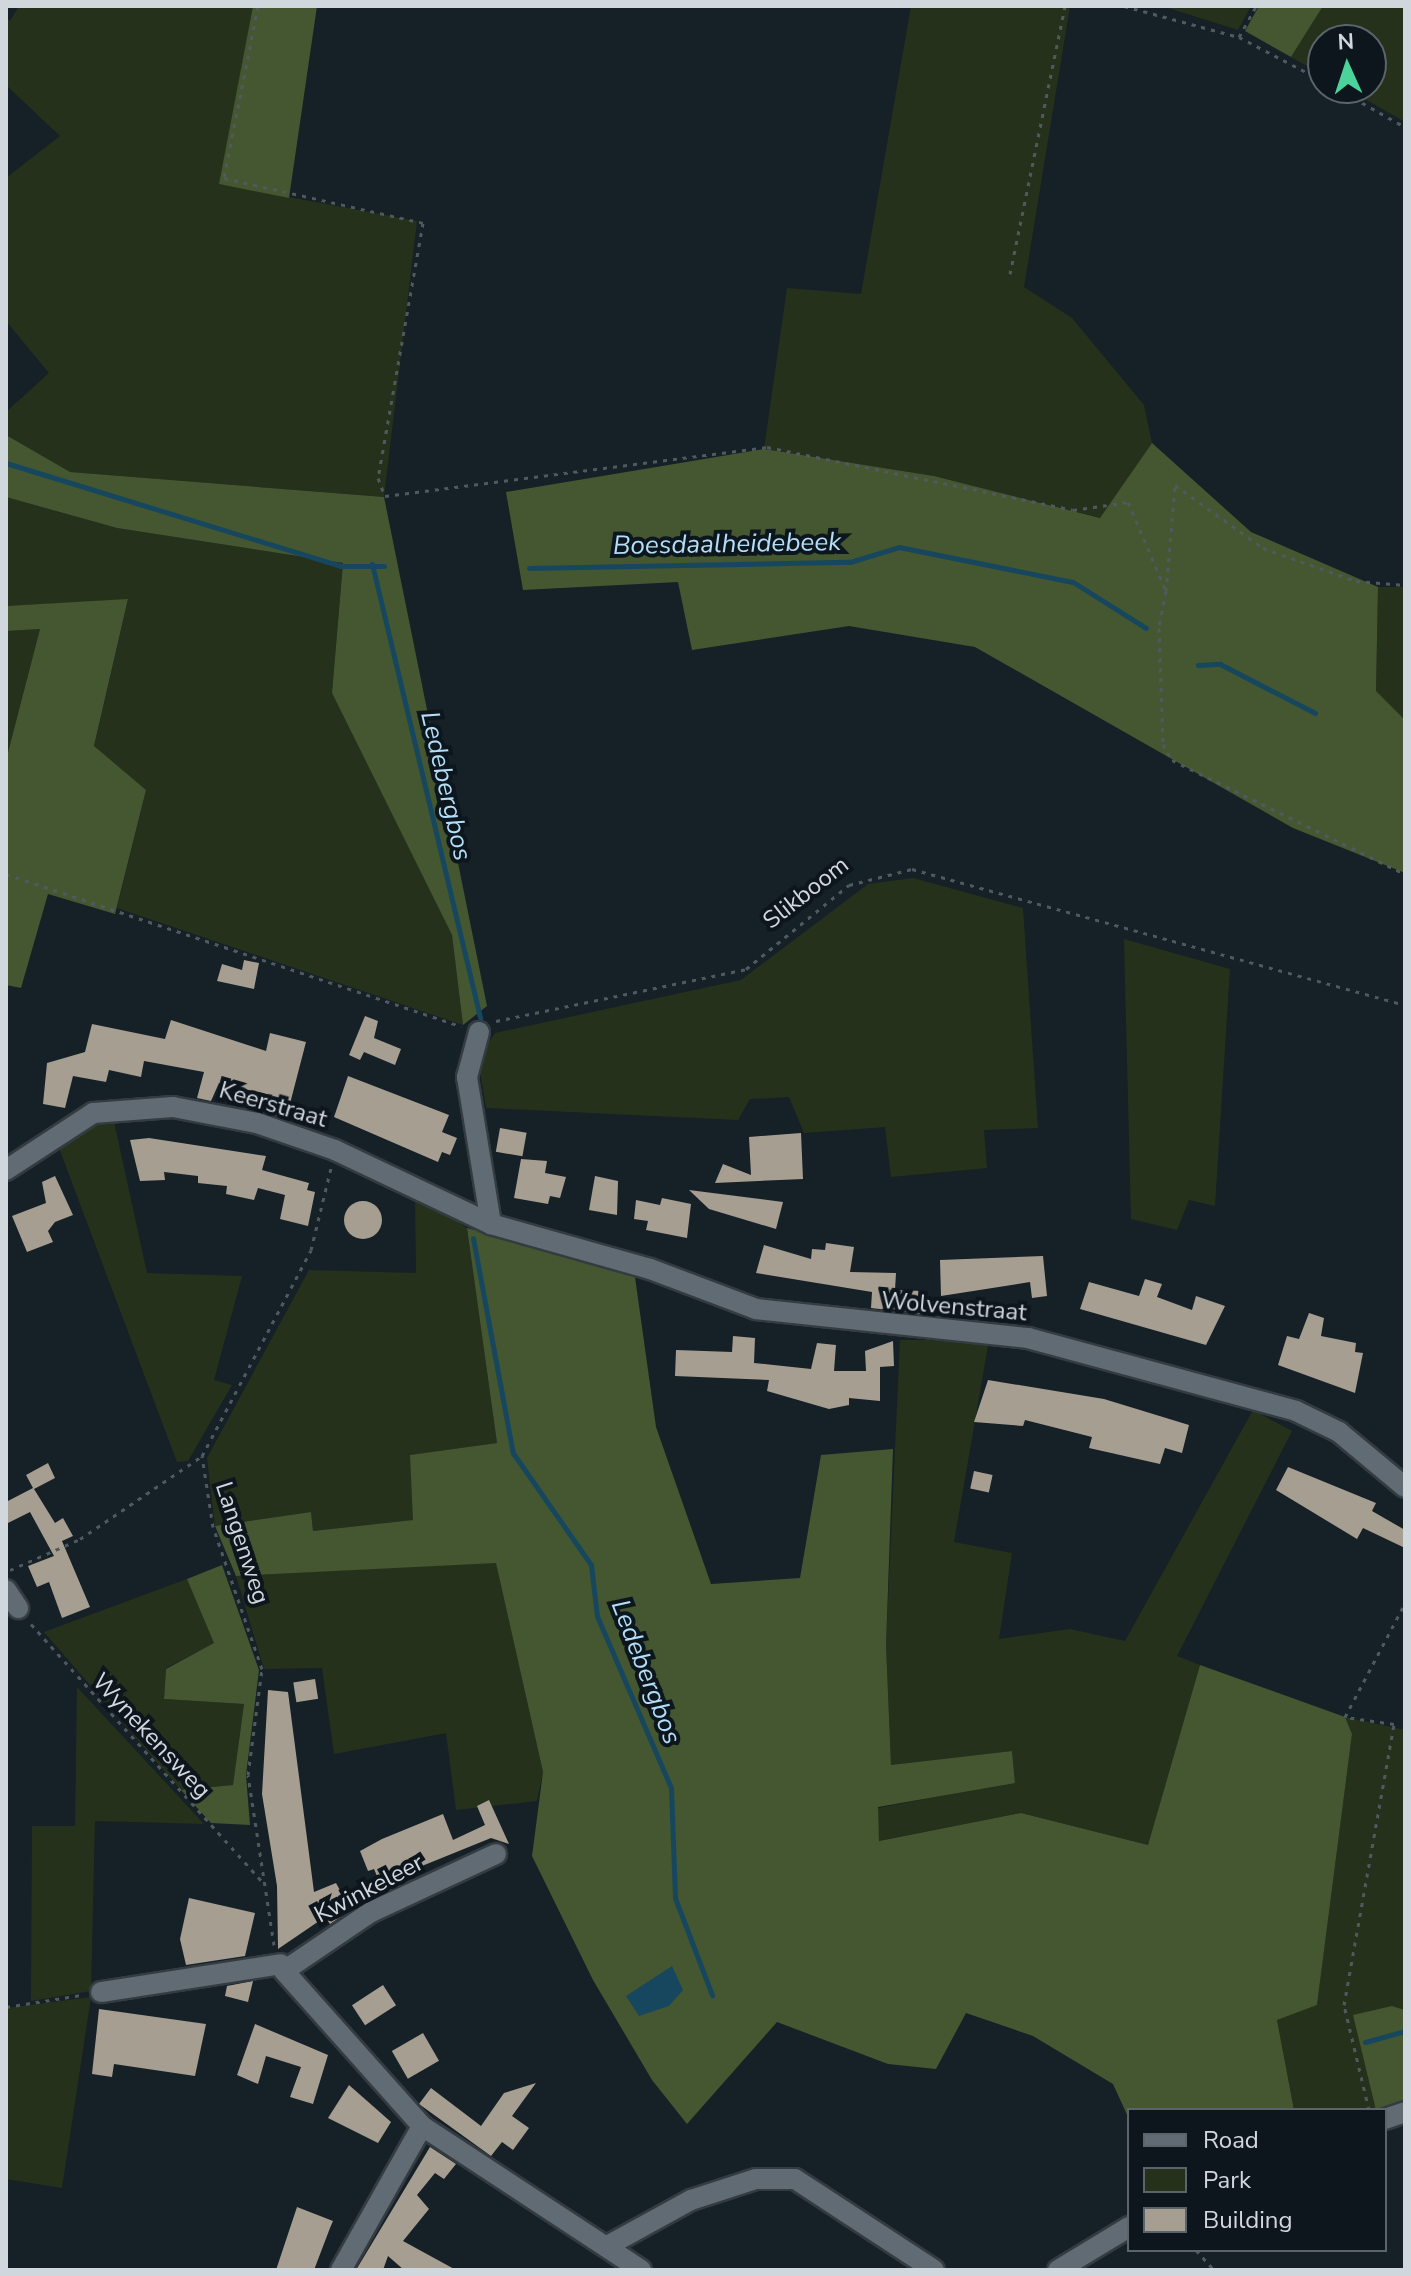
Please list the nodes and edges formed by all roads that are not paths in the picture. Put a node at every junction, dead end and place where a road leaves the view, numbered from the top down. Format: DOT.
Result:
graph roads {
  1 [pos="479,1032"];
  2 [pos="6,1170"];
  3 [pos="491,1224"];
  4 [pos="525,1236"];
  5 [pos="1405,1487"];
  6 [pos="6,1590"];
  7 [pos="18,1608"];
  8 [pos="496,1854"];
  9 [pos="281,1964"];
  10 [pos="101,1992"];
  11 [pos="422,2126"];
  12 [pos="1127,2228"];
  13 [pos="609,2245"];
  14 [pos="341,2270"];
  15 [pos="641,2270"];
  16 [pos="934,2270"];
  17 [pos="1058,2270"];
  1 -- 3 [label="street"];
  2 -- 3 [label="street, Keerstraat"];
  3 -- 4 [label="street, Keerstraat"];
  4 -- 5 [label="street, Wolvenstraat"];
  6 -- 7 [label="street"];
  8 -- 11 [label="street, Kwinkeleer"];
  9 -- 10 [label="street"];
  11 -- 13 [label="street, Kwinkeleer"];
  11 -- 14 [label="street"];
  12 -- 17 [label="street"];
  13 -- 15 [label="street, Kwinkeleer"];
  13 -- 16 [label="street"];
}
